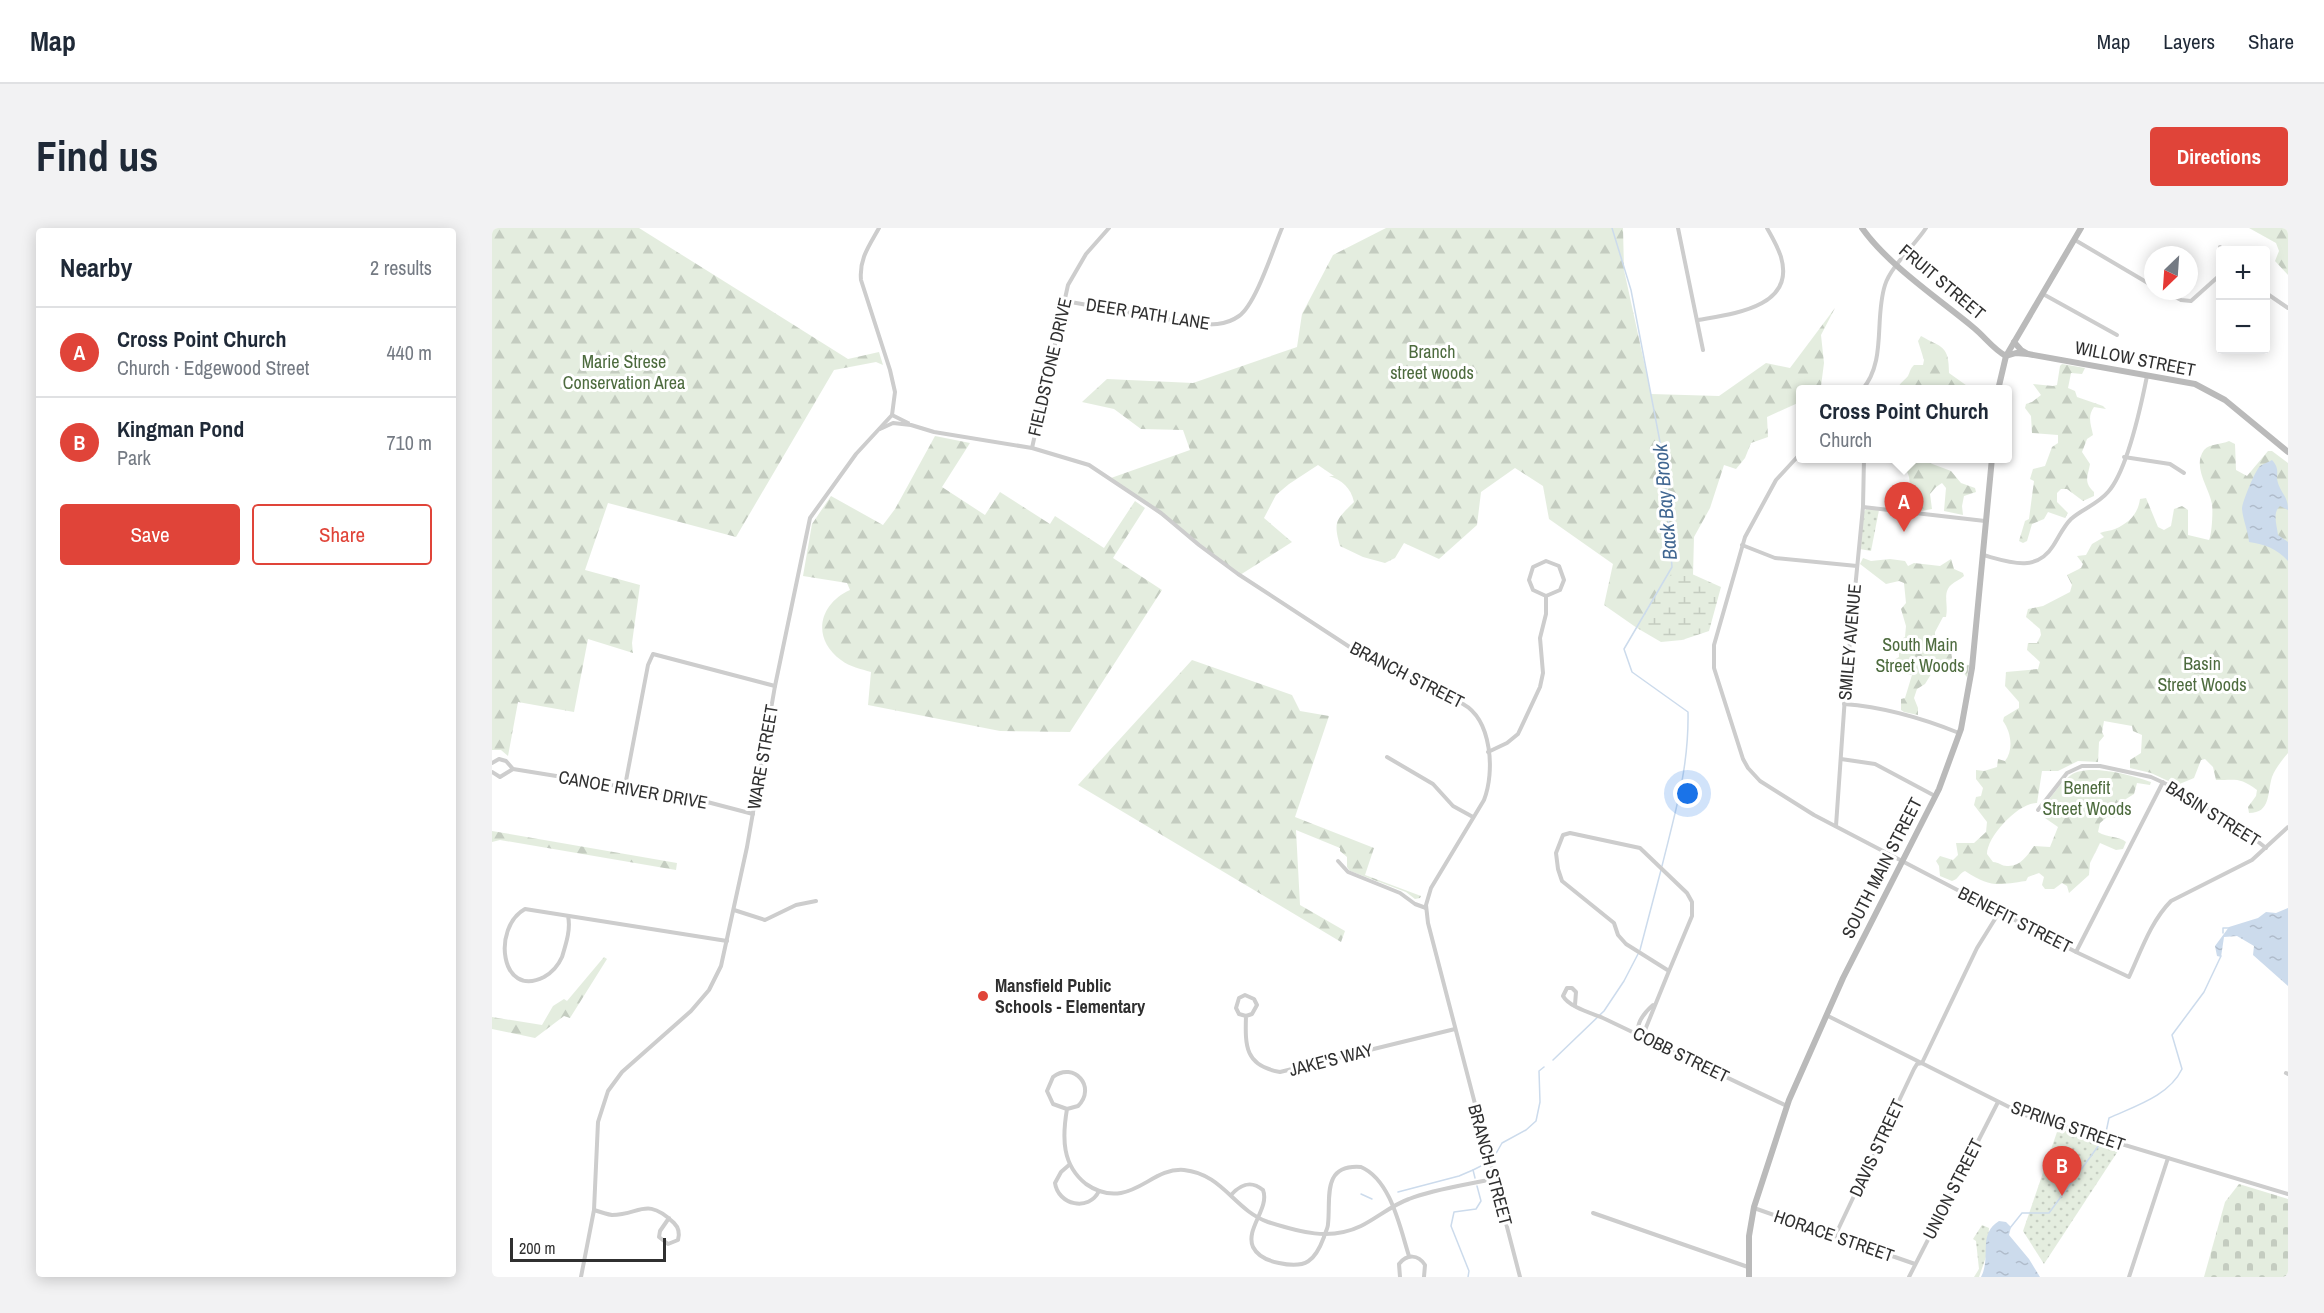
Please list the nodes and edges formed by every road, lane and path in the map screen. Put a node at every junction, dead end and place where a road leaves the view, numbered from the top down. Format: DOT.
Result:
graph roads {
  1 [pos="879,228"];
  2 [pos="1109,228"];
  3 [pos="1282,228"];
  4 [pos="1678,228"];
  5 [pos="1767,228"];
  6 [pos="1862,228"];
  7 [pos="1926,228"];
  8 [pos="2081,228"];
  9 [pos="2075,240"];
  10 [pos="1898,265"];
  11 [pos="2216,277"];
  12 [pos="2144,281"];
  13 [pos="2043,294"];
  14 [pos="2198,294"];
  15 [pos="2270,296"];
  16 [pos="1065,301"];
  17 [pos="2288,308"];
  18 [pos="1698,320"];
  19 [pos="2116,335"];
  20 [pos="2014,342"];
  21 [pos="1703,350"];
  22 [pos="2028,354"];
  23 [pos="2006,356"];
  24 [pos="2147,376"];
  25 [pos="1865,385"];
  26 [pos="1999,385"];
  27 [pos="892,415"];
  28 [pos="911,425"];
  29 [pos="880,429"];
  30 [pos="1032,448"];
  31 [pos="2288,452"];
  32 [pos="2124,457"];
  33 [pos="1796,459"];
  34 [pos="1864,463"];
  35 [pos="1992,463"];
  36 [pos="2184,473"];
  37 [pos="1863,507"];
  38 [pos="1986,522"];
  39 [pos="1742,545"];
  40 [pos="1983,555"];
  41 [pos="1857,566"];
  42 [pos="1546,596"];
  43 [pos="775,686"];
  44 [pos="1844,704"];
  45 [pos="1959,734"];
  46 [pos="1488,752"];
  47 [pos="1387,757"];
  48 [pos="1841,759"];
  49 [pos="492,763"];
  50 [pos="513,769"];
  51 [pos="492,772"];
  52 [pos="2163,782"];
  53 [pos="625,786"];
  54 [pos="1935,797"];
  55 [pos="2038,810"];
  56 [pos="753,814"];
  57 [pos="1473,817"];
  58 [pos="1836,826"];
  59 [pos="2288,827"];
  60 [pos="2266,848"];
  61 [pos="1338,861"];
  62 [pos="1903,862"];
  63 [pos="816,901"];
  64 [pos="1426,908"];
  65 [pos="734,910"];
  66 [pos="2000,911"];
  67 [pos="510,914"];
  68 [pos="568,916"];
  69 [pos="727,941"];
  70 [pos="2076,952"];
  71 [pos="501,969"];
  72 [pos="1669,971"];
  73 [pos="1654,1004"];
  74 [pos="1575,1005"];
  75 [pos="1826,1015"];
  76 [pos="1246,1016"];
  77 [pos="1455,1029"];
  78 [pos="1638,1034"];
  79 [pos="1922,1064"];
  80 [pos="1998,1102"];
  81 [pos="1787,1106"];
  82 [pos="1067,1109"];
  83 [pos="2168,1158"];
  84 [pos="1069,1165"];
  85 [pos="1493,1179"];
  86 [pos="1099,1191"];
  87 [pos="1231,1194"];
  88 [pos="2288,1194"];
  89 [pos="1393,1207"];
  90 [pos="1754,1207"];
  91 [pos="594,1210"];
  92 [pos="1593,1214"];
  93 [pos="669,1218"];
  94 [pos="1258,1218"];
  95 [pos="1324,1235"];
  96 [pos="1835,1236"];
  97 [pos="1409,1256"];
  98 [pos="1915,1264"];
  99 [pos="1749,1268"];
  100 [pos="581,1277"];
  101 [pos="1400,1277"];
  102 [pos="1424,1277"];
  103 [pos="1520,1277"];
  104 [pos="1749,1277"];
  105 [pos="1909,1277"];
  106 [pos="2129,1277"];
  1 -- 27 [label="street"];
  2 -- 16 [label="street, FIELDSTONE DRIVE"];
  3 -- 16 [label="street, DEER PATH LANE"];
  4 -- 18 [label="street"];
  5 -- 18 [label="street"];
  6 -- 10 [label="main road, FRUIT STREET"];
  7 -- 10 [label="street"];
  8 -- 9 [label="main road"];
  9 -- 12 [label="street"];
  9 -- 13 [label="main road"];
  10 -- 23 [label="main road, FRUIT STREET"];
  10 -- 25 [label="street"];
  11 -- 14 [label="street"];
  13 -- 19 [label="street"];
  13 -- 20 [label="main road"];
  15 -- 17 [label="street"];
  16 -- 30 [label="street, FIELDSTONE DRIVE"];
  18 -- 21 [label="street"];
  20 -- 22 [label="main road"];
  20 -- 23 [label="main road"];
  22 -- 23 [label="main road"];
  22 -- 24 [label="main road, WILLOW STREET"];
  23 -- 26 [label="main road"];
  24 -- 31 [label="main road, WILLOW STREET"];
  24 -- 32 [label="street"];
  27 -- 28 [label="street, BRANCH STREET"];
  27 -- 29 [label="street, WARE STREET"];
  28 -- 29 [label="street, BRANCH STREET"];
  28 -- 30 [label="street, BRANCH STREET"];
  29 -- 43 [label="street, WARE STREET"];
  30 -- 46 [label="street, BRANCH STREET"];
  32 -- 36 [label="street"];
  32 -- 40 [label="street"];
  33 -- 39 [label="street, BENEFIT STREET"];
  34 -- 37 [label="street, SMILEY AVENUE"];
  35 -- 38 [label="main road, SOUTH MAIN STREET"];
  37 -- 38 [label="street"];
  37 -- 41 [label="street, SMILEY AVENUE"];
  38 -- 40 [label="main road, SOUTH MAIN STREET"];
  39 -- 41 [label="street"];
  39 -- 58 [label="street, BENEFIT STREET"];
  40 -- 45 [label="main road, SOUTH MAIN STREET"];
  41 -- 44 [label="street, SMILEY AVENUE"];
  42 -- 42 [label="street"];
  42 -- 46 [label="street"];
  43 -- 53 [label="street"];
  43 -- 56 [label="street, WARE STREET"];
  44 -- 45 [label="street"];
  44 -- 48 [label="street, SMILEY AVENUE"];
  45 -- 54 [label="main road, SOUTH MAIN STREET"];
  46 -- 57 [label="street, BRANCH STREET"];
  47 -- 57 [label="street"];
  48 -- 54 [label="street"];
  48 -- 58 [label="street, SMILEY AVENUE"];
  49 -- 50 [label="street, CANOE RIVER DRIVE"];
  50 -- 51 [label="street, CANOE RIVER DRIVE"];
  50 -- 53 [label="street, CANOE RIVER DRIVE"];
  52 -- 55 [label="street, BASIN STREET"];
  52 -- 60 [label="street, BASIN STREET"];
  52 -- 70 [label="street"];
  53 -- 56 [label="street, CANOE RIVER DRIVE"];
  54 -- 62 [label="main road, SOUTH MAIN STREET"];
  56 -- 65 [label="street, WARE STREET"];
  57 -- 64 [label="street, BRANCH STREET"];
  58 -- 62 [label="street, BENEFIT STREET"];
  59 -- 60 [label="street"];
  60 -- 70 [label="street, BENEFIT STREET"];
  61 -- 64 [label="street"];
  62 -- 66 [label="street, BENEFIT STREET"];
  62 -- 75 [label="main road, SOUTH MAIN STREET"];
  63 -- 65 [label="street"];
  64 -- 77 [label="street, BRANCH STREET"];
  65 -- 69 [label="street, WARE STREET"];
  66 -- 70 [label="street, BENEFIT STREET"];
  66 -- 79 [label="street, DAVIS STREET"];
  67 -- 68 [label="street"];
  68 -- 69 [label="street"];
  68 -- 71 [label="street"];
  69 -- 91 [label="street, WARE STREET"];
  72 -- 72 [label="street"];
  72 -- 73 [label="street"];
  73 -- 78 [label="street"];
  73 -- 78 [label="street"];
  74 -- 74 [label="street, COBB STREET"];
  74 -- 78 [label="street, COBB STREET"];
  75 -- 79 [label="street, SPRING STREET"];
  75 -- 81 [label="main road, SOUTH MAIN STREET"];
  76 -- 76 [label="street, JAKE'S WAY"];
  76 -- 77 [label="street, JAKE'S WAY"];
  77 -- 85 [label="street, BRANCH STREET"];
  78 -- 81 [label="street, COBB STREET"];
  79 -- 80 [label="street, SPRING STREET"];
  79 -- 96 [label="street, DAVIS STREET"];
  80 -- 83 [label="street, SPRING STREET"];
  80 -- 98 [label="street, UNION STREET"];
  81 -- 90 [label="main road, SOUTH MAIN STREET"];
  82 -- 82 [label="street"];
  82 -- 84 [label="street"];
  83 -- 88 [label="street, SPRING STREET"];
  83 -- 106 [label="street"];
  84 -- 86 [label="street"];
  84 -- 86 [label="street"];
  85 -- 89 [label="street"];
  85 -- 103 [label="street, BRANCH STREET"];
  86 -- 87 [label="street"];
  87 -- 94 [label="street"];
  87 -- 94 [label="street"];
  89 -- 95 [label="street"];
  89 -- 95 [label="street"];
  89 -- 97 [label="street"];
  90 -- 96 [label="street, HORACE STREET"];
  90 -- 99 [label="main road, SOUTH MAIN STREET"];
  91 -- 93 [label="street"];
  91 -- 100 [label="street, WARE STREET"];
  92 -- 99 [label="street"];
  93 -- 93 [label="street"];
  94 -- 95 [label="street"];
  94 -- 95 [label="street"];
  96 -- 98 [label="street, HORACE STREET"];
  97 -- 101 [label="street"];
  97 -- 102 [label="street"];
  98 -- 105 [label="street, UNION STREET"];
  99 -- 104 [label="main road, SOUTH MAIN STREET"];
}
